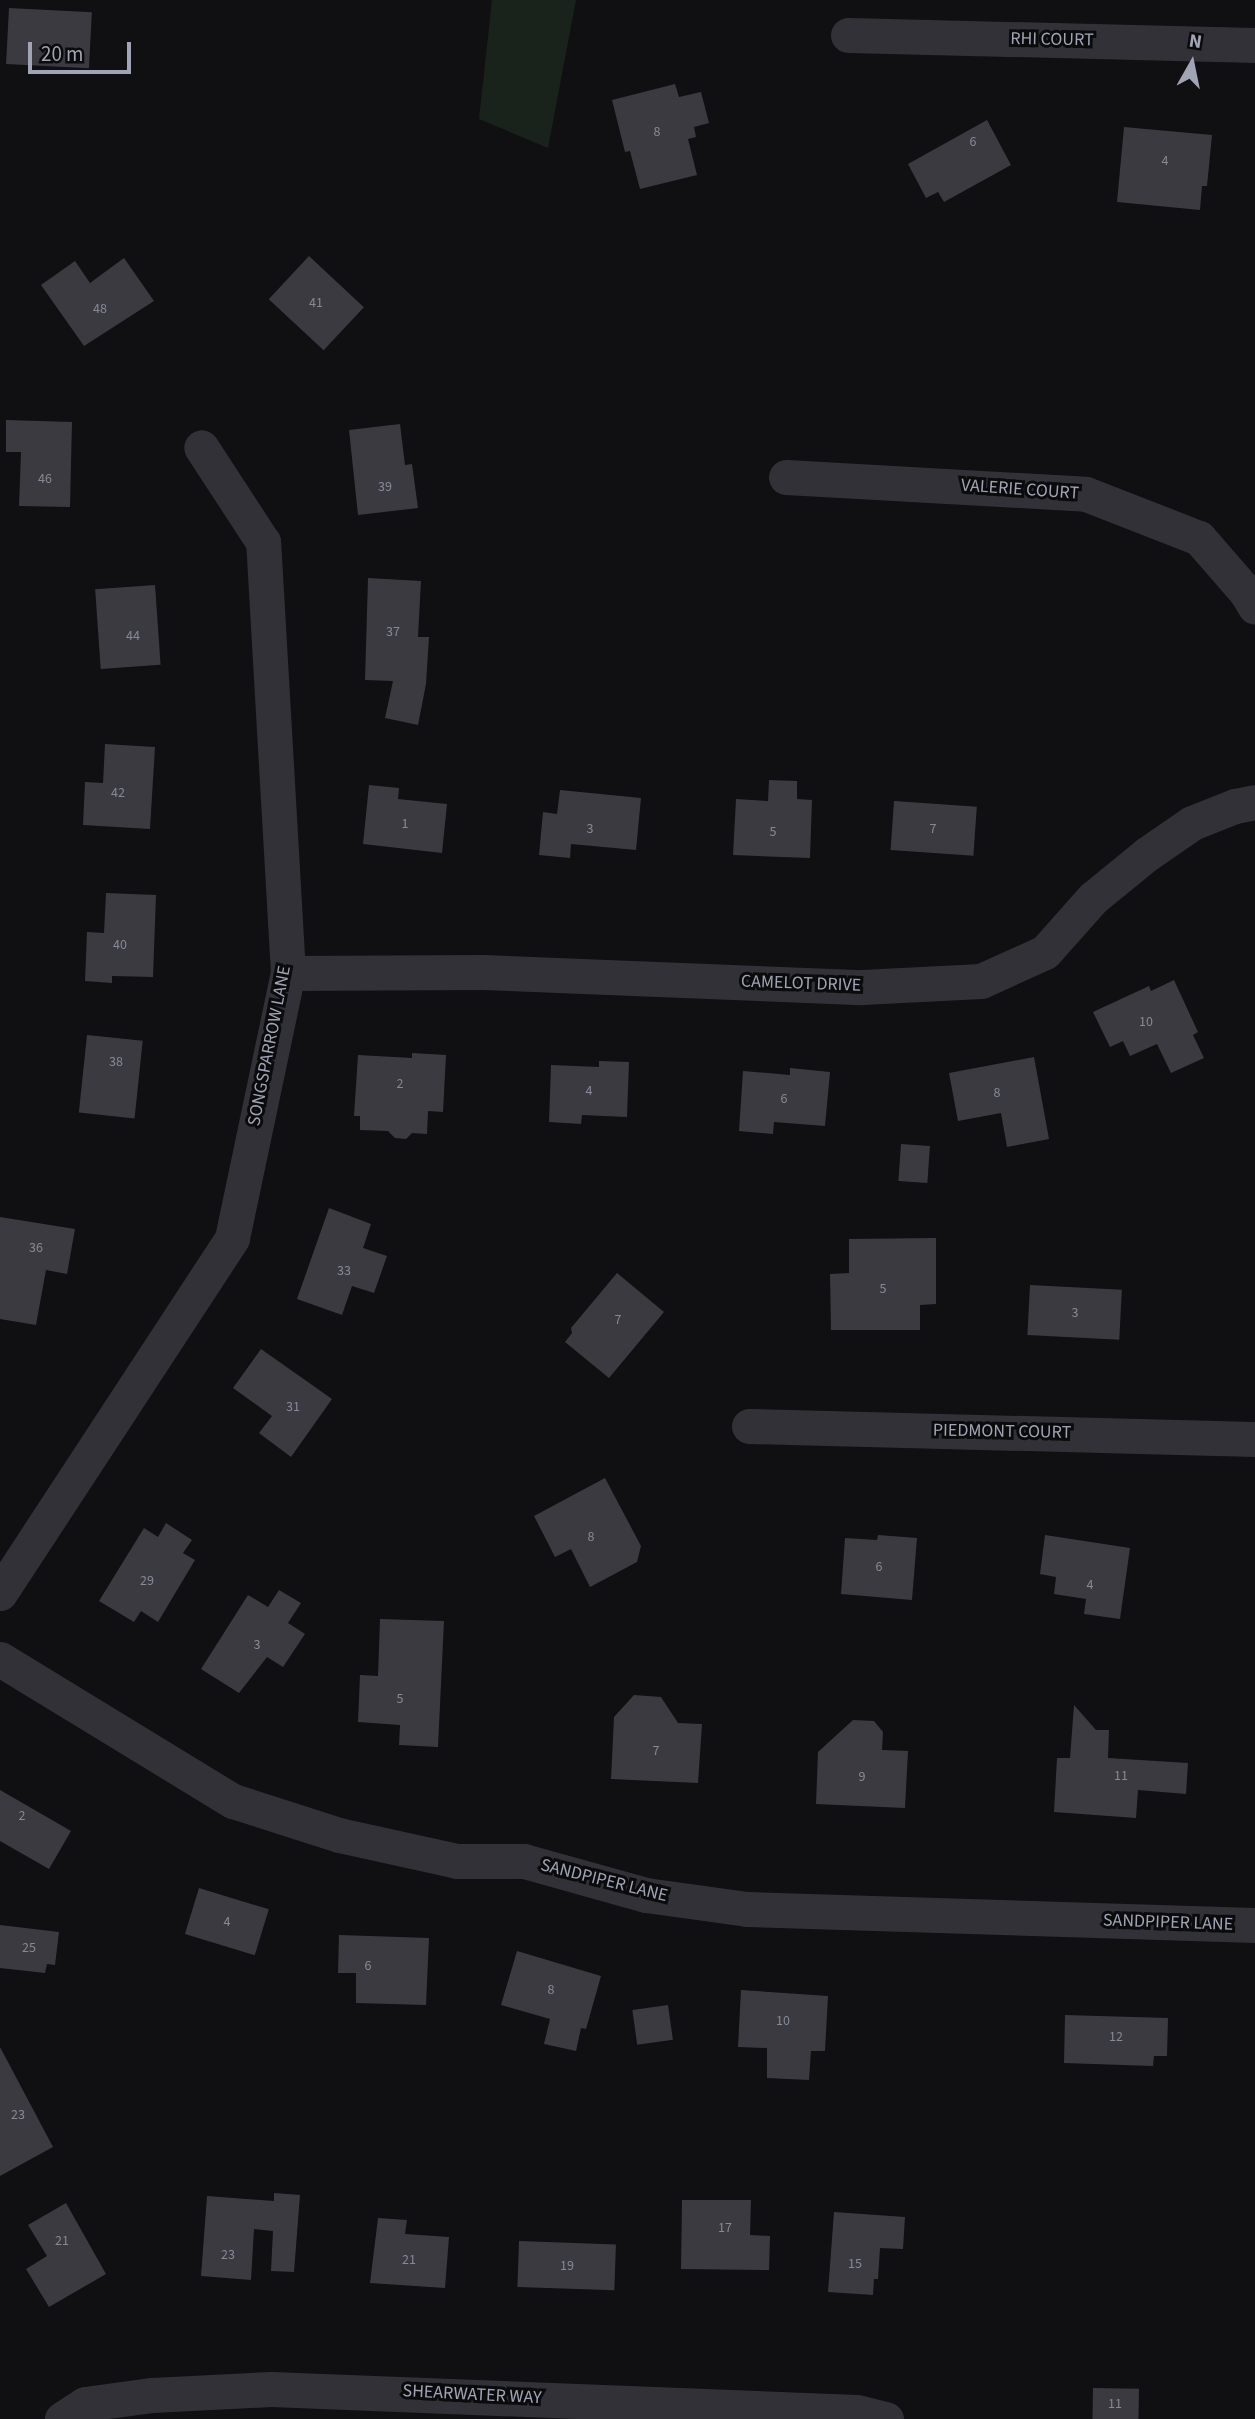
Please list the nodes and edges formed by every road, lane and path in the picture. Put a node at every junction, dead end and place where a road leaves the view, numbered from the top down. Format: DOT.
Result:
graph roads {
  1 [pos="848,35"];
  2 [pos="1255,45"];
  3 [pos="201,447"];
  4 [pos="786,477"];
  5 [pos="1255,607"];
  6 [pos="1255,802"];
  7 [pos="288,973"];
  8 [pos="749,1426"];
  9 [pos="1255,1438"];
  10 [pos="0,1593"];
  11 [pos="0,1659"];
  12 [pos="1255,1925"];
  13 [pos="62,2419"];
  14 [pos="886,2419"];
  1 -- 2 [label="street, RHI COURT"];
  3 -- 7 [label="street, SONGSPARROW LANE"];
  4 -- 5 [label="street, VALERIE COURT"];
  6 -- 7 [label="street, CAMELOT DRIVE"];
  7 -- 10 [label="street, SONGSPARROW LANE"];
  8 -- 9 [label="street, PIEDMONT COURT"];
  11 -- 12 [label="street, SANDPIPER LANE"];
  13 -- 14 [label="street, SHEARWATER WAY"];
}
